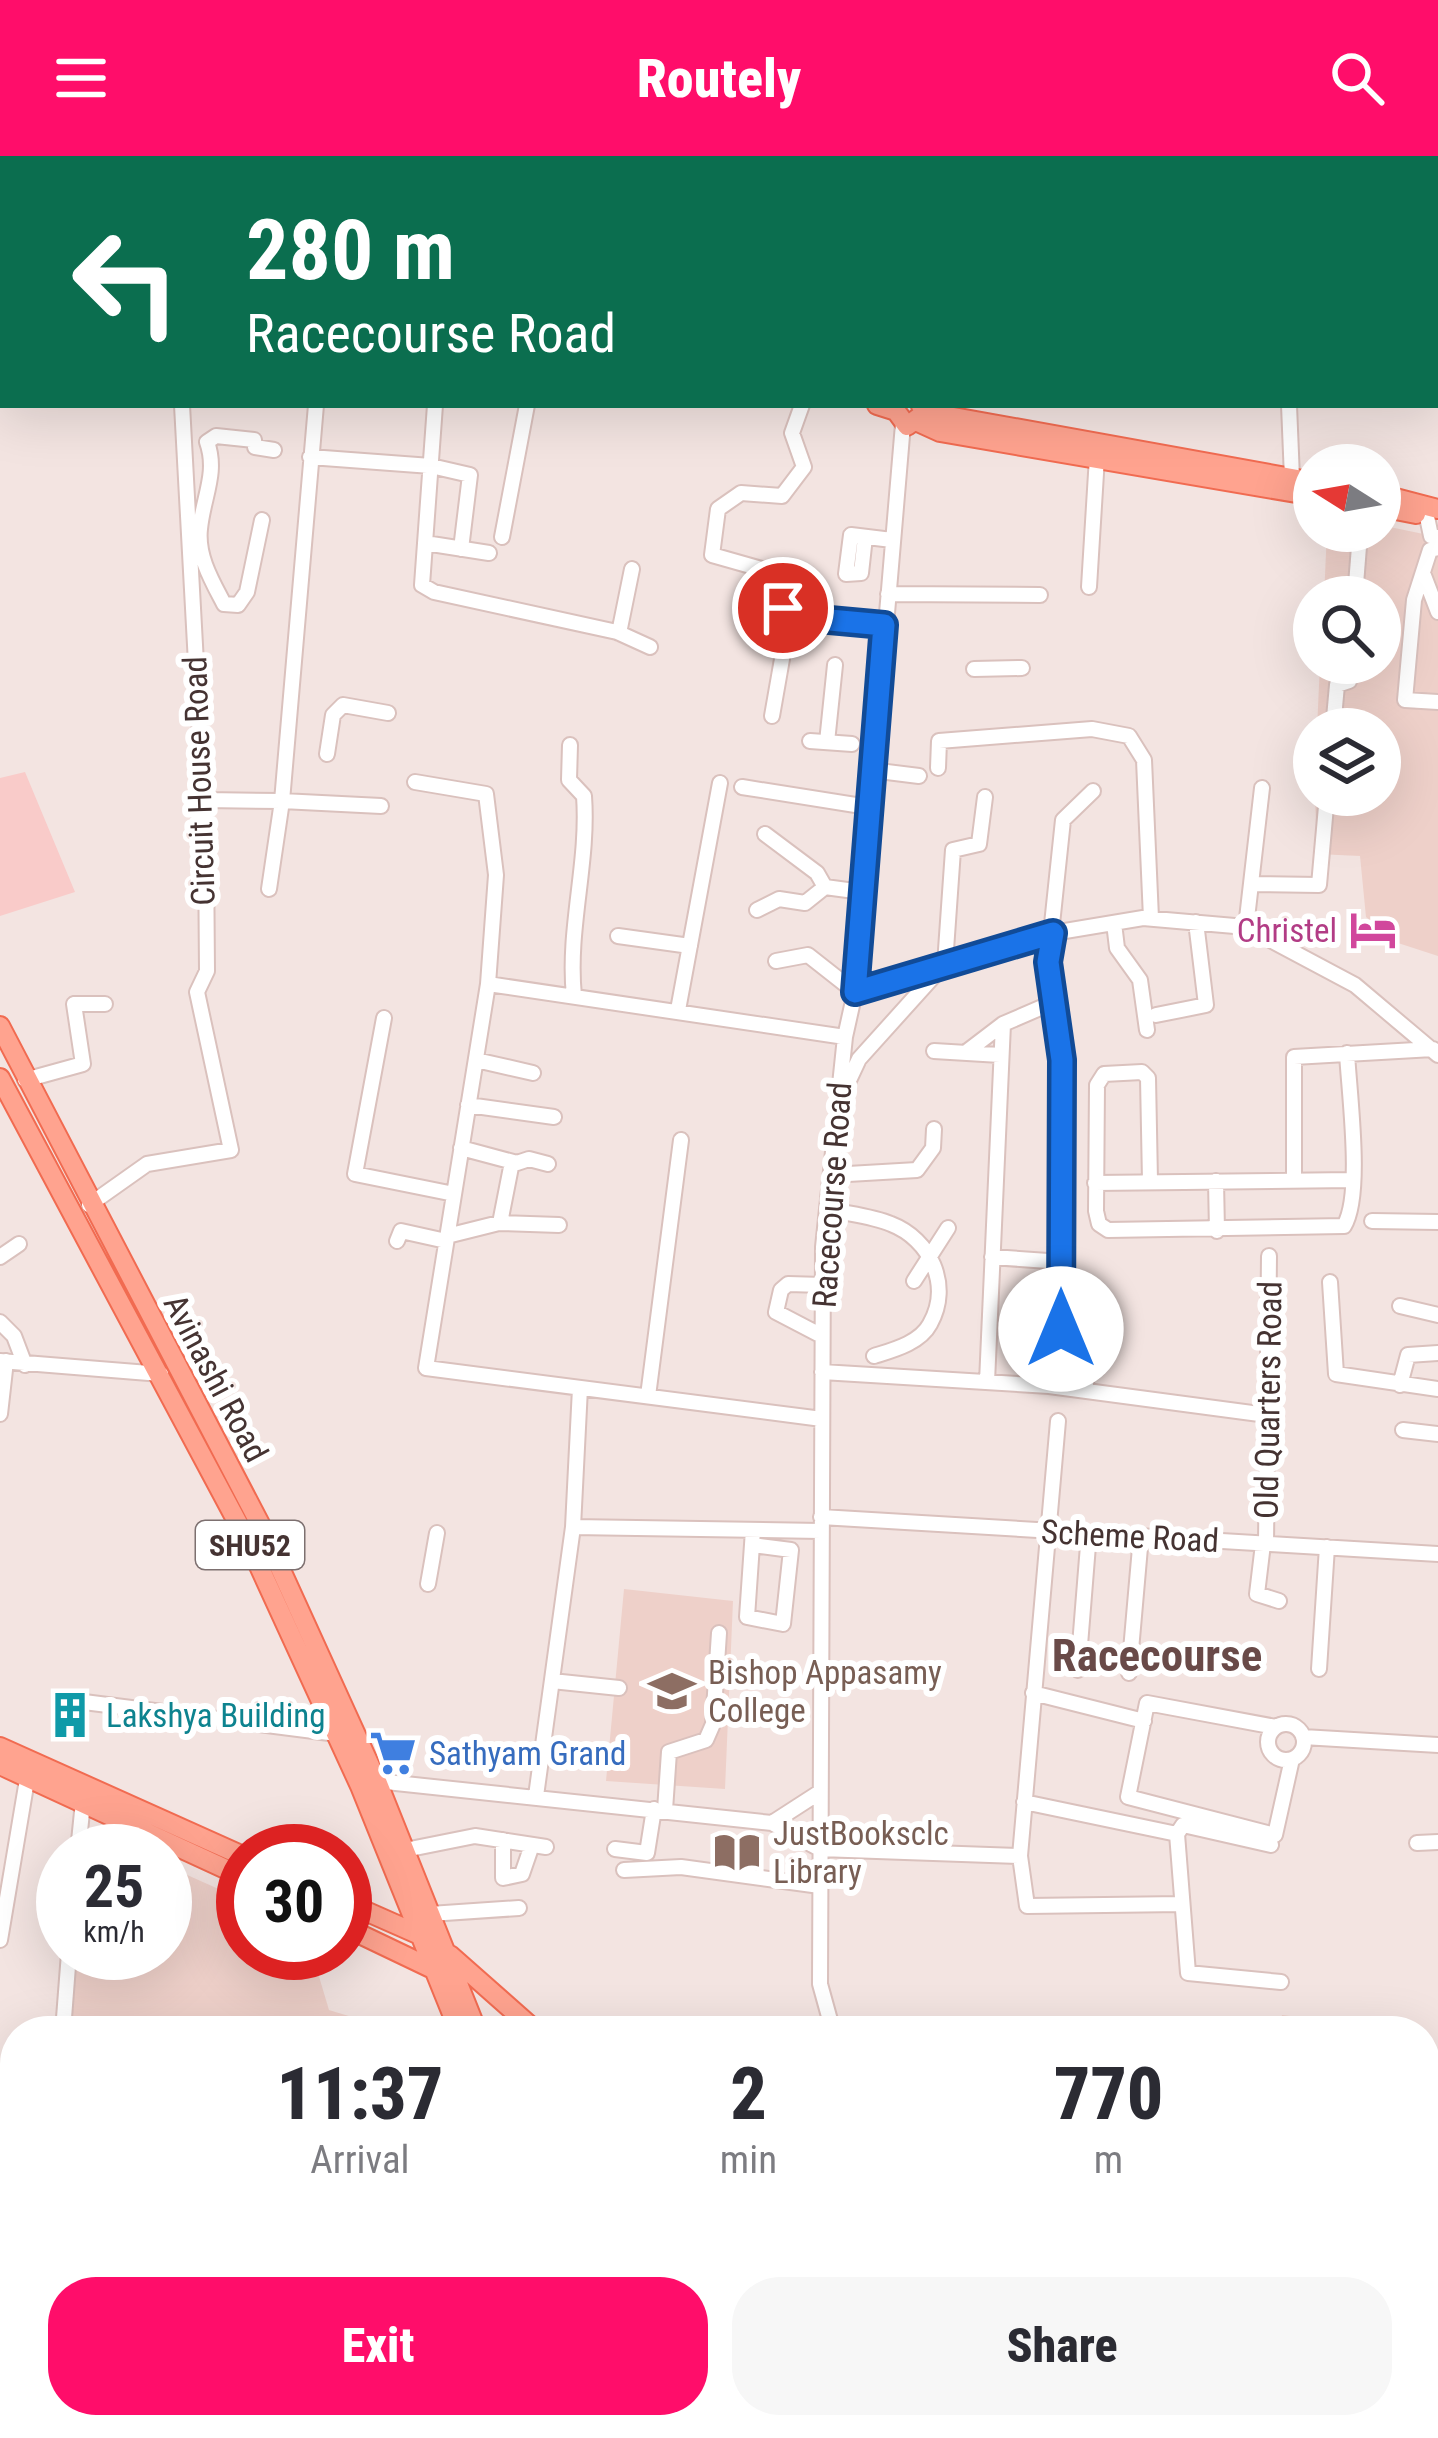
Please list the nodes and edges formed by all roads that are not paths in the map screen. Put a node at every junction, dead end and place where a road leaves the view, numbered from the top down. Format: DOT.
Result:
graph roads {
  1 [pos="182,408"];
  2 [pos="316,408"];
  3 [pos="435,408"];
  4 [pos="526,408"];
  5 [pos="801,408"];
  6 [pos="1288,408"];
  7 [pos="910,412"];
  8 [pos="184,438"];
  9 [pos="207,442"];
  10 [pos="274,450"];
  11 [pos="310,457"];
  12 [pos="1097,457"];
  13 [pos="431,466"];
  14 [pos="1292,478"];
  15 [pos="1293,492"];
  16 [pos="1401,502"];
  17 [pos="1401,510"];
  18 [pos="1434,515"];
  19 [pos="262,520"];
  20 [pos="502,537"];
  21 [pos="865,537"];
  22 [pos="1438,537"];
  23 [pos="892,540"];
  24 [pos="425,543"];
  25 [pos="1438,548"];
  26 [pos="461,549"];
  27 [pos="489,553"];
  28 [pos="632,569"];
  29 [pos="1423,573"];
  30 [pos="1089,587"];
  31 [pos="888,594"];
  32 [pos="1040,595"];
  33 [pos="772,600"];
  34 [pos="1438,612"];
  35 [pos="786,616"];
  36 [pos="884,625"];
  37 [pos="619,633"];
  38 [pos="650,647"];
  39 [pos="782,659"];
  40 [pos="835,665"];
  41 [pos="1022,668"];
  42 [pos="974,669"];
  43 [pos="1438,702"];
  44 [pos="388,713"];
  45 [pos="772,716"];
  46 [pos="810,741"];
  47 [pos="826,742"];
  48 [pos="852,744"];
  49 [pos="570,745"];
  50 [pos="327,754"];
  51 [pos="938,768"];
  52 [pos="872,770"];
  53 [pos="920,776"];
  54 [pos="416,782"];
  55 [pos="720,783"];
  56 [pos="742,787"];
  57 [pos="1262,788"];
  58 [pos="1093,791"];
  59 [pos="985,797"];
  60 [pos="205,800"];
  61 [pos="282,801"];
  62 [pos="381,806"];
  63 [pos="868,807"];
  64 [pos="1325,816"];
  65 [pos="765,834"];
  66 [pos="1251,884"];
  67 [pos="825,887"];
  68 [pos="268,889"];
  69 [pos="862,892"];
  70 [pos="757,910"];
  71 [pos="1151,918"];
  72 [pos="1114,922"];
  73 [pos="1196,922"];
  74 [pos="1246,927"];
  75 [pos="1053,933"];
  76 [pos="618,936"];
  77 [pos="690,946"];
  78 [pos="776,961"];
  79 [pos="944,965"];
  80 [pos="488,984"];
  81 [pos="855,992"];
  82 [pos="574,996"];
  83 [pos="1054,1001"];
  84 [pos="105,1004"];
  85 [pos="678,1010"];
  86 [pos="1156,1015"];
  87 [pos="384,1018"];
  88 [pos="1004,1024"];
  89 [pos="0,1026"];
  90 [pos="1147,1030"];
  91 [pos="845,1036"];
  92 [pos="934,1051"];
  93 [pos="1436,1051"];
  94 [pos="965,1052"];
  95 [pos="1347,1053"];
  96 [pos="1000,1054"];
  97 [pos="476,1060"];
  98 [pos="533,1073"];
  99 [pos="0,1078"];
  100 [pos="26,1080"];
  101 [pos="839,1101"];
  102 [pos="468,1106"];
  103 [pos="8,1114"];
  104 [pos="554,1117"];
  105 [pos="934,1129"];
  106 [pos="681,1140"];
  107 [pos="461,1148"];
  108 [pos="512,1162"];
  109 [pos="548,1164"];
  110 [pos="831,1175"];
  111 [pos="1294,1180"];
  112 [pos="1352,1180"];
  113 [pos="1150,1181"];
  114 [pos="1216,1181"];
  115 [pos="1095,1183"];
  116 [pos="454,1193"];
  117 [pos="89,1204"];
  118 [pos="827,1210"];
  119 [pos="1372,1221"];
  120 [pos="1438,1222"];
  121 [pos="500,1223"];
  122 [pos="559,1226"];
  123 [pos="948,1228"];
  124 [pos="1217,1231"];
  125 [pos="447,1238"];
  126 [pos="398,1241"];
  127 [pos="19,1244"];
  128 [pos="931,1255"];
  129 [pos="1269,1256"];
  130 [pos="0,1257"];
  131 [pos="992,1258"];
  132 [pos="1062,1262"];
  133 [pos="914,1281"];
  134 [pos="1330,1282"];
  135 [pos="823,1285"];
  136 [pos="1400,1306"];
  137 [pos="1438,1316"];
  138 [pos="0,1322"];
  139 [pos="822,1336"];
  140 [pos="1438,1353"];
  141 [pos="874,1355"];
  142 [pos="3,1361"];
  143 [pos="26,1365"];
  144 [pos="822,1372"];
  145 [pos="160,1375"];
  146 [pos="987,1382"];
  147 [pos="1400,1385"];
  148 [pos="580,1388"];
  149 [pos="1438,1389"];
  150 [pos="1085,1391"];
  151 [pos="649,1396"];
  152 [pos="0,1414"];
  153 [pos="1268,1415"];
  154 [pos="822,1419"];
  155 [pos="1058,1421"];
  156 [pos="1403,1430"];
  157 [pos="1438,1434"];
  158 [pos="821,1524"];
  159 [pos="573,1527"];
  160 [pos="1047,1531"];
  161 [pos="436,1533"];
  162 [pos="1089,1533"];
  163 [pos="752,1537"];
  164 [pos="1141,1537"];
  165 [pos="1265,1544"];
  166 [pos="1327,1547"];
  167 [pos="1438,1554"];
  168 [pos="428,1584"];
  169 [pos="1279,1601"];
  170 [pos="719,1633"];
  171 [pos="1318,1669"];
  172 [pos="1078,1670"];
  173 [pos="1130,1672"];
  174 [pos="552,1681"];
  175 [pos="620,1688"];
  176 [pos="1034,1693"];
  177 [pos="84,1702"];
  178 [pos="1144,1721"];
  179 [pos="1276,1727"];
  180 [pos="337,1735"];
  181 [pos="1303,1737"];
  182 [pos="1438,1744"];
  183 [pos="0,1747"];
  184 [pos="1292,1760"];
  185 [pos="0,1765"];
  186 [pos="30,1768"];
  187 [pos="377,1781"];
  188 [pos="820,1792"];
  189 [pos="536,1796"];
  190 [pos="83,1802"];
  191 [pos="1024,1802"];
  192 [pos="660,1810"];
  193 [pos="772,1823"];
  194 [pos="81,1824"];
  195 [pos="1177,1834"];
  196 [pos="503,1840"];
  197 [pos="1438,1842"];
  198 [pos="1418,1844"];
  199 [pos="216,1845"];
  200 [pos="1271,1845"];
  201 [pos="615,1849"];
  202 [pos="820,1849"];
  203 [pos="405,1850"];
  204 [pos="1020,1856"];
  205 [pos="216,1864"];
  206 [pos="624,1870"];
  207 [pos="820,1886"];
  208 [pos="1182,1904"];
  209 [pos="519,1908"];
  210 [pos="372,1914"];
  211 [pos="430,1914"];
  212 [pos="421,1936"];
  213 [pos="0,1940"];
  214 [pos="372,1940"];
  215 [pos="445,1950"];
  216 [pos="435,1970"];
  217 [pos="67,1980"];
  218 [pos="457,1981"];
  219 [pos="1281,1982"];
  220 [pos="500,2000"];
  221 [pos="467,2008"];
  222 [pos="64,2016"];
  223 [pos="453,2016"];
  224 [pos="464,2016"];
  225 [pos="470,2016"];
  226 [pos="519,2016"];
  227 [pos="829,2016"];
  1 -- 8 [label="street, Circuit House Road"];
  2 -- 11 [label="street"];
  3 -- 13 [label="street"];
  4 -- 20 [label="street"];
  5 -- 33 [label="street"];
  6 -- 14 [label="street"];
  7 -- 12 [label="main road"];
  7 -- 14 [label="main road"];
  7 -- 23 [label="street, Racecourse Road"];
  8 -- 9 [label="street"];
  8 -- 60 [label="street, Circuit House Road"];
  9 -- 10 [label="street"];
  9 -- 19 [label="street"];
  11 -- 13 [label="street"];
  11 -- 61 [label="street"];
  12 -- 15 [label="main road"];
  12 -- 30 [label="street"];
  13 -- 24 [label="street"];
  13 -- 26 [label="street"];
  16 -- 18 [label="main road"];
  17 -- 18 [label="main road"];
  18 -- 22 [label="street"];
  21 -- 23 [label="street"];
  23 -- 31 [label="street, Racecourse Road"];
  24 -- 26 [label="street"];
  24 -- 37 [label="street"];
  25 -- 29 [label="street"];
  26 -- 27 [label="street"];
  28 -- 37 [label="street"];
  29 -- 34 [label="street"];
  29 -- 43 [label="street"];
  31 -- 32 [label="street"];
  31 -- 36 [label="street, Racecourse Road"];
  33 -- 35 [label="street"];
  33 -- 35 [label="street"];
  35 -- 36 [label="street"];
  36 -- 52 [label="street, Racecourse Road"];
  37 -- 38 [label="street"];
  39 -- 45 [label="street"];
  40 -- 47 [label="street"];
  41 -- 42 [label="street"];
  44 -- 50 [label="street"];
  46 -- 47 [label="street"];
  47 -- 48 [label="street"];
  49 -- 82 [label="street"];
  51 -- 71 [label="street"];
  52 -- 53 [label="street"];
  52 -- 63 [label="street, Racecourse Road"];
  54 -- 80 [label="street"];
  55 -- 77 [label="street"];
  56 -- 63 [label="street"];
  57 -- 66 [label="street"];
  58 -- 75 [label="street"];
  59 -- 79 [label="street"];
  60 -- 61 [label="street"];
  60 -- 117 [label="street, Circuit House Road"];
  61 -- 62 [label="street"];
  61 -- 68 [label="street"];
  63 -- 69 [label="street, Racecourse Road"];
  64 -- 66 [label="street"];
  65 -- 67 [label="street"];
  66 -- 74 [label="street"];
  67 -- 69 [label="street"];
  67 -- 70 [label="street"];
  69 -- 81 [label="street, Racecourse Road"];
  71 -- 72 [label="street"];
  71 -- 73 [label="street"];
  72 -- 75 [label="street"];
  72 -- 90 [label="street"];
  73 -- 74 [label="street"];
  73 -- 86 [label="street"];
  74 -- 93 [label="street"];
  75 -- 79 [label="street"];
  75 -- 83 [label="street"];
  76 -- 77 [label="street"];
  77 -- 85 [label="street"];
  78 -- 81 [label="street"];
  79 -- 81 [label="street"];
  79 -- 101 [label="street"];
  80 -- 82 [label="street"];
  80 -- 97 [label="street"];
  81 -- 91 [label="street, Racecourse Road"];
  82 -- 85 [label="street"];
  83 -- 88 [label="street"];
  83 -- 132 [label="street"];
  84 -- 100 [label="street"];
  85 -- 91 [label="street"];
  87 -- 116 [label="street"];
  88 -- 94 [label="street"];
  88 -- 96 [label="street"];
  89 -- 100 [label="main road, Avinashi Road / SHU52"];
  91 -- 101 [label="street, Racecourse Road"];
  92 -- 94 [label="street"];
  93 -- 95 [label="street"];
  94 -- 96 [label="street"];
  95 -- 111 [label="street"];
  95 -- 112 [label="street"];
  96 -- 131 [label="street"];
  97 -- 98 [label="street"];
  97 -- 102 [label="street"];
  99 -- 103 [label="main road, Avinashi Road / SHU52"];
  100 -- 117 [label="main road, Avinashi Road / SHU52"];
  101 -- 110 [label="street, Racecourse Road"];
  102 -- 104 [label="street"];
  102 -- 107 [label="street"];
  103 -- 145 [label="main road, Avinashi Road / SHU52"];
  105 -- 110 [label="street"];
  106 -- 151 [label="street"];
  107 -- 108 [label="street"];
  107 -- 116 [label="street"];
  108 -- 109 [label="street"];
  108 -- 121 [label="street"];
  110 -- 118 [label="street, Racecourse Road"];
  111 -- 112 [label="street"];
  111 -- 114 [label="street"];
  112 -- 124 [label="street"];
  113 -- 114 [label="street"];
  113 -- 115 [label="street"];
  113 -- 115 [label="street"];
  114 -- 124 [label="street"];
  115 -- 124 [label="street"];
  116 -- 125 [label="street"];
  117 -- 187 [label="main road, Avinashi Road / SHU52"];
  118 -- 128 [label="street"];
  118 -- 135 [label="street, Racecourse Road"];
  119 -- 120 [label="street"];
  121 -- 122 [label="street"];
  121 -- 125 [label="street"];
  123 -- 128 [label="street"];
  125 -- 126 [label="street"];
  125 -- 148 [label="street"];
  127 -- 130 [label="street"];
  128 -- 133 [label="street"];
  128 -- 141 [label="street"];
  129 -- 153 [label="street, Old Quarters Road"];
  131 -- 132 [label="street"];
  131 -- 146 [label="street"];
  132 -- 150 [label="street"];
  134 -- 147 [label="street"];
  135 -- 139 [label="street, Racecourse Road"];
  135 -- 139 [label="street"];
  136 -- 137 [label="street"];
  138 -- 143 [label="street"];
  139 -- 144 [label="street, Racecourse Road"];
  140 -- 147 [label="street"];
  142 -- 143 [label="street"];
  142 -- 152 [label="street"];
  143 -- 145 [label="street"];
  144 -- 146 [label="street"];
  144 -- 154 [label="street, Racecourse Road"];
  145 -- 180 [label="main road, Avinashi Road / SHU52"];
  146 -- 150 [label="street"];
  147 -- 149 [label="street"];
  148 -- 151 [label="street"];
  148 -- 159 [label="street"];
  150 -- 153 [label="street"];
  151 -- 154 [label="street"];
  153 -- 165 [label="street, Old Quarters Road"];
  154 -- 158 [label="street, Racecourse Road"];
  155 -- 160 [label="street"];
  156 -- 157 [label="street"];
  158 -- 160 [label="street, Scheme Road"];
  158 -- 163 [label="street, Scheme Road"];
  158 -- 188 [label="street, Racecourse Road"];
  159 -- 163 [label="street, Scheme Road"];
  159 -- 174 [label="street"];
  160 -- 162 [label="street, Scheme Road"];
  160 -- 176 [label="street"];
  161 -- 168 [label="street"];
  162 -- 164 [label="street, Scheme Road"];
  162 -- 172 [label="street"];
  163 -- 163 [label="street"];
  164 -- 165 [label="street, Scheme Road"];
  164 -- 173 [label="street"];
  165 -- 166 [label="street, Scheme Road"];
  165 -- 169 [label="street, Old Quarters Road"];
  166 -- 167 [label="street, Scheme Road"];
  166 -- 171 [label="street"];
  170 -- 192 [label="street"];
  174 -- 175 [label="street"];
  174 -- 189 [label="street"];
  176 -- 178 [label="street"];
  176 -- 191 [label="street"];
  177 -- 180 [label="street"];
  178 -- 179 [label="street"];
  178 -- 184 [label="street"];
  179 -- 181 [label="street"];
  179 -- 184 [label="street"];
  180 -- 212 [label="main road, Avinashi Road / SHU52"];
  181 -- 182 [label="street"];
  181 -- 184 [label="street"];
  183 -- 186 [label="main road"];
  185 -- 186 [label="main road"];
  186 -- 190 [label="main road"];
  186 -- 199 [label="main road"];
  186 -- 213 [label="street"];
  187 -- 189 [label="street"];
  187 -- 203 [label="main road, Avinashi Road / SHU52"];
  188 -- 193 [label="street"];
  188 -- 202 [label="street, Racecourse Road"];
  189 -- 192 [label="street"];
  190 -- 194 [label="street"];
  190 -- 205 [label="main road"];
  191 -- 195 [label="street"];
  191 -- 204 [label="street"];
  192 -- 193 [label="street"];
  192 -- 201 [label="street"];
  193 -- 202 [label="street"];
  195 -- 200 [label="street"];
  195 -- 208 [label="street"];
  196 -- 196 [label="street"];
  196 -- 203 [label="street"];
  197 -- 198 [label="street"];
  202 -- 204 [label="street"];
  202 -- 207 [label="street, Racecourse Road"];
  203 -- 211 [label="main road, Avinashi Road / SHU52"];
  204 -- 208 [label="street"];
  206 -- 207 [label="street"];
  207 -- 227 [label="street, Racecourse Road"];
  208 -- 219 [label="street"];
  209 -- 211 [label="street"];
  210 -- 212 [label="main road"];
  211 -- 215 [label="main road, Avinashi Road / SHU52"];
  212 -- 215 [label="main road"];
  212 -- 216 [label="main road, Avinashi Road / SHU52"];
  214 -- 216 [label="main road"];
  215 -- 218 [label="main road, Avinashi Road / SHU52"];
  215 -- 220 [label="main road"];
  216 -- 218 [label="main road"];
  216 -- 223 [label="main road, Avinashi Road / SHU52"];
  217 -- 222 [label="street"];
  218 -- 221 [label="main road, Avinashi Road / SHU52"];
  220 -- 221 [label="main road"];
  220 -- 226 [label="main road"];
  221 -- 224 [label="main road"];
  221 -- 225 [label="main road, Avinashi Road / SHU52"];
}
